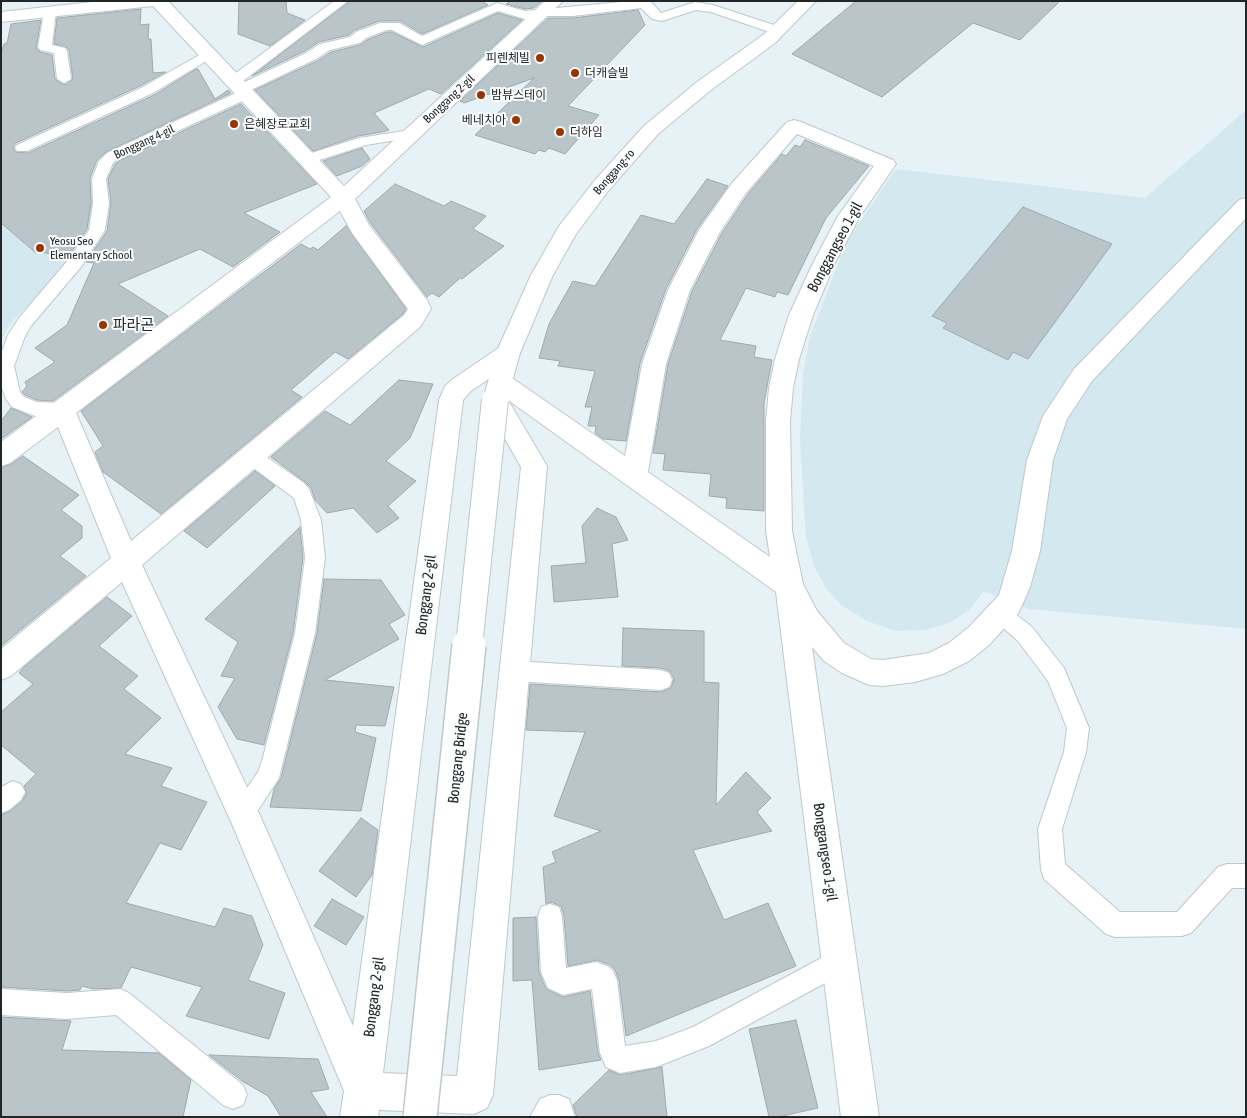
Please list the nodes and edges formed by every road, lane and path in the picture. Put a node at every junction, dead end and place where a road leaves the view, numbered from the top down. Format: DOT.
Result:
graph roads {
  1 [pos="153,1"];
  2 [pos="158,1"];
  3 [pos="342,1"];
  4 [pos="808,1"];
  5 [pos="549,7"];
  6 [pos="50,12"];
  7 [pos="1,17"];
  8 [pos="778,31"];
  9 [pos="208,54"];
  10 [pos="64,79"];
  11 [pos="240,88"];
  12 [pos="410,134"];
  13 [pos="22,148"];
  14 [pos="307,159"];
  15 [pos="344,198"];
  16 [pos="1246,205"];
  17 [pos="508,353"];
  18 [pos="3,370"];
  19 [pos="498,391"];
  20 [pos="63,410"];
  21 [pos="1,456"];
  22 [pos="250,456"];
  23 [pos="634,476"];
  24 [pos="126,561"];
  25 [pos="789,586"];
  26 [pos="1001,614"];
  27 [pos="1,667"];
  28 [pos="514,671"];
  29 [pos="661,680"];
  30 [pos="244,813"];
  31 [pos="1246,876"];
  32 [pos="550,916"];
  33 [pos="840,961"];
  34 [pos="1,1002"];
  35 [pos="233,1095"];
  36 [pos="361,1104"];
  37 [pos="474,1106"];
  38 [pos="420,1117"];
  39 [pos="544,1117"];
  40 [pos="561,1117"];
  41 [pos="860,1117"];
  1 -- 6 [label="street"];
  2 -- 9 [label="street"];
  3 -- 11 [label="lane"];
  4 -- 8 [label="street, Bonggang-ro"];
  5 -- 8 [label="lane"];
  5 -- 11 [label="lane"];
  5 -- 12 [label="street, Bonggang 2-gil"];
  6 -- 7 [label="street"];
  6 -- 10 [label="lane"];
  8 -- 17 [label="street, Bonggang-ro"];
  9 -- 11 [label="street"];
  9 -- 13 [label="lane"];
  11 -- 14 [label="street"];
  11 -- 18 [label="lane, Bonggang 4-gil"];
  12 -- 14 [label="lane"];
  12 -- 15 [label="street, Bonggang 2-gil"];
  14 -- 15 [label="street"];
  15 -- 20 [label="street, Bonggang 2-gil"];
  15 -- 22 [label="street"];
  16 -- 26 [label="street"];
  17 -- 19 [label="street, Bonggang-ro"];
  17 -- 36 [label="street, Bonggang 2-gil"];
  18 -- 20 [label="lane"];
  19 -- 23 [label="street"];
  19 -- 28 [label="street"];
  19 -- 38 [label="street, Bonggang Bridge, bridge"];
  20 -- 21 [label="street"];
  20 -- 24 [label="street, Bonggang 2-gil"];
  22 -- 24 [label="street"];
  22 -- 30 [label="lane"];
  23 -- 25 [label="street"];
  23 -- 25 [label="street, Bonggangseo 1-gil"];
  24 -- 27 [label="street"];
  24 -- 30 [label="street, Bonggang 2-gil"];
  25 -- 26 [label="street"];
  25 -- 33 [label="street, Bonggangseo 1-gil"];
  26 -- 31 [label="lane"];
  28 -- 29 [label="lane"];
  28 -- 37 [label="street"];
  30 -- 36 [label="street, Bonggang 2-gil"];
  32 -- 33 [label="lane"];
  33 -- 41 [label="street, Bonggangseo 1-gil"];
  34 -- 35 [label="lane"];
  36 -- 37 [label="street"];
  39 -- 40 [label="lane"];
}
